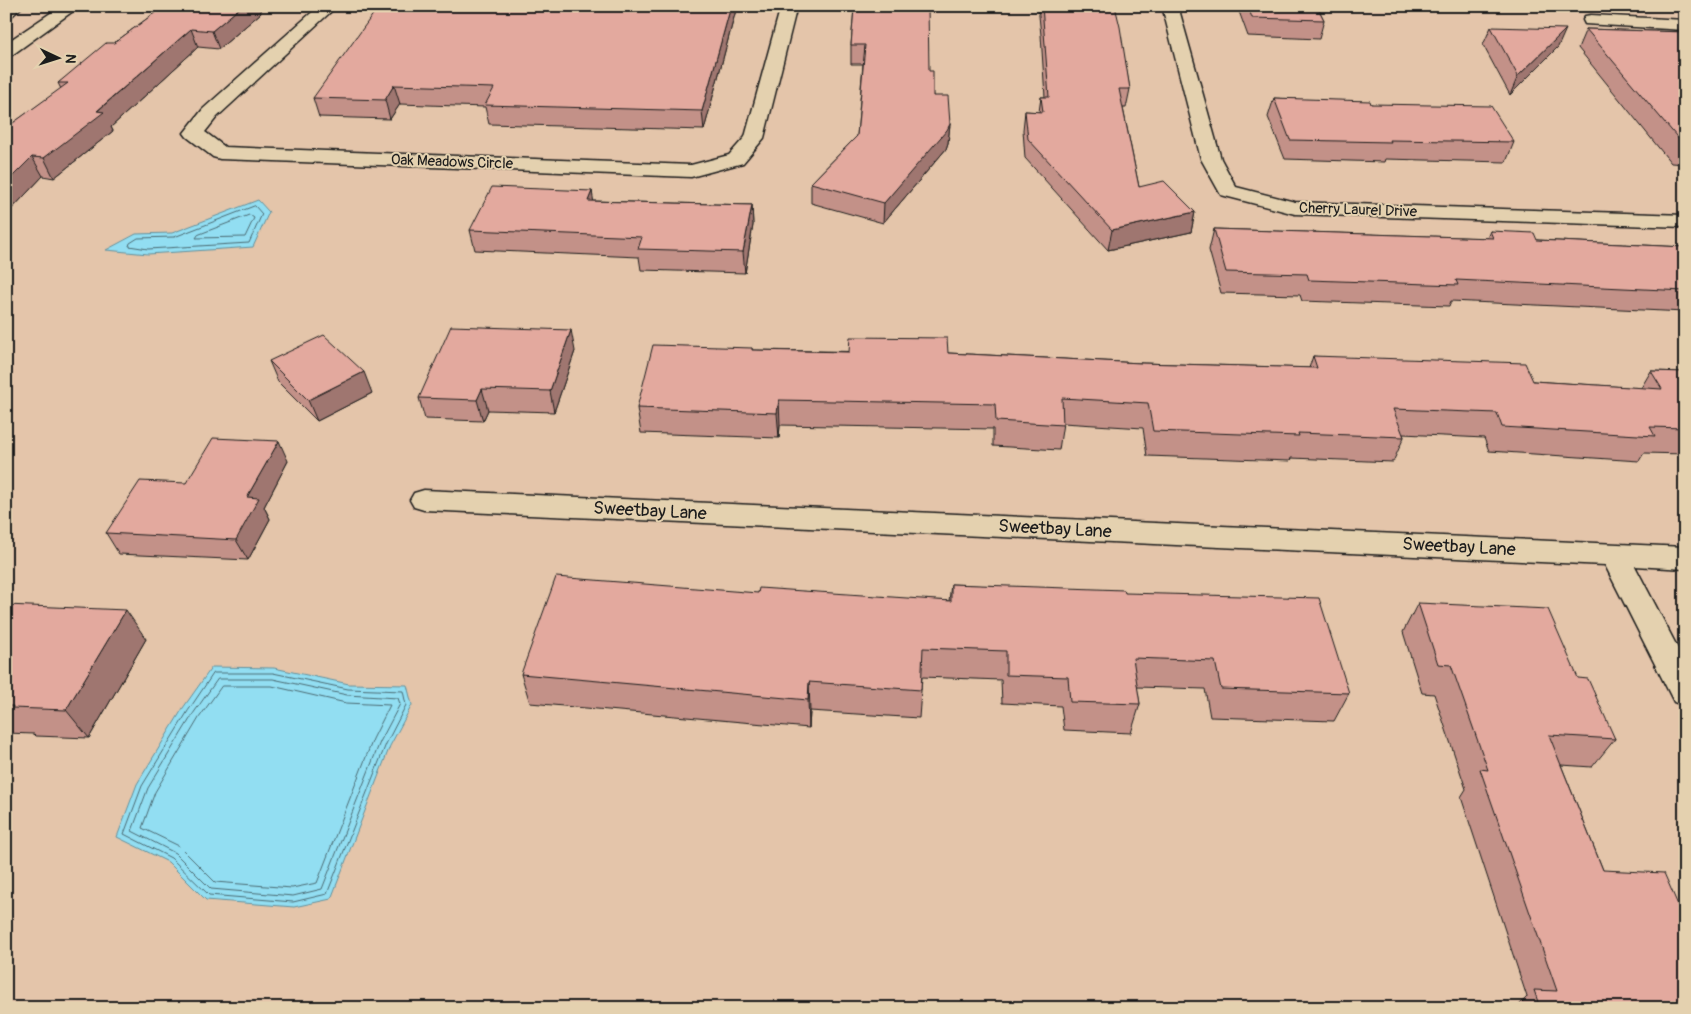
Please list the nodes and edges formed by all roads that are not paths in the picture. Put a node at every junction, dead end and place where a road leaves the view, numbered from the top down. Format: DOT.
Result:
graph roads {
  1 [pos="15,6"];
  2 [pos="72,6"];
  3 [pos="329,6"];
  4 [pos="789,6"];
  5 [pos="1170,6"];
  6 [pos="6,12"];
  7 [pos="1591,20"];
  8 [pos="1685,25"];
  9 [pos="6,51"];
  10 [pos="1685,221"];
  11 [pos="424,500"];
  12 [pos="1614,554"];
  13 [pos="1685,558"];
  14 [pos="1685,693"];
  1 -- 6 [label="street"];
  2 -- 9 [label="street"];
  3 -- 4 [label="street, Oak Meadows Circle"];
  5 -- 10 [label="street, Cherry Laurel Drive"];
  7 -- 8 [label="street"];
  11 -- 12 [label="street, Sweetbay Lane"];
  12 -- 13 [label="street, Sweetbay Lane"];
  12 -- 14 [label="street"];
}
